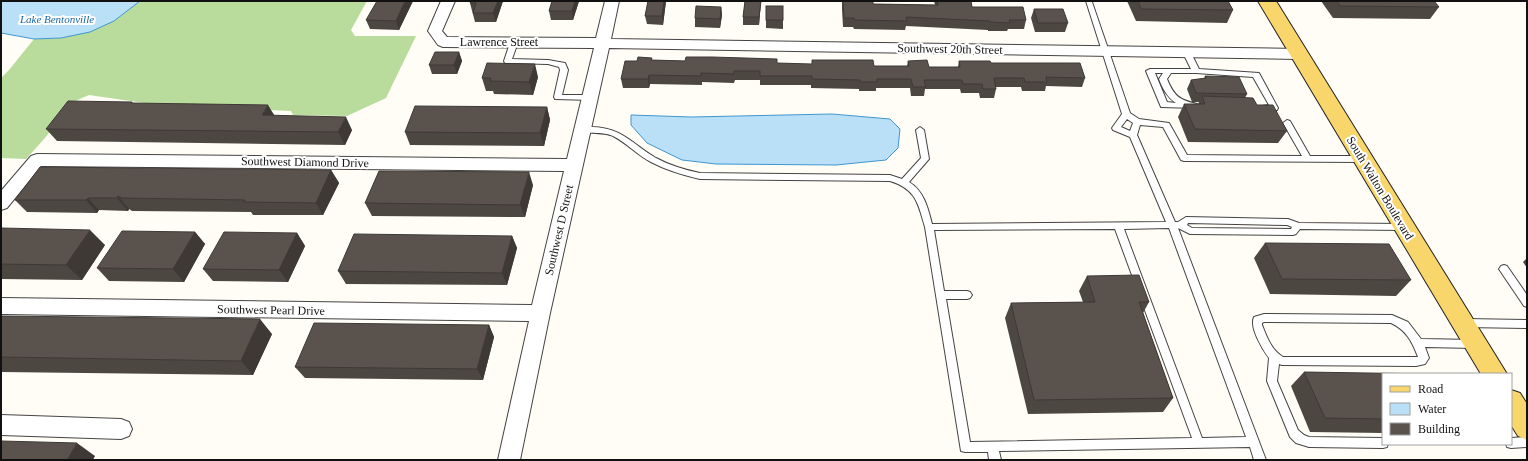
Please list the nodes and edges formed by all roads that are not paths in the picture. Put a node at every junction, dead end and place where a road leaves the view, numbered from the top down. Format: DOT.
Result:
graph roads {
  1 [pos="448,1"];
  2 [pos="612,1"];
  3 [pos="1267,1"];
  4 [pos="1089,2"];
  5 [pos="514,42"];
  6 [pos="602,43"];
  7 [pos="1104,52"];
  8 [pos="1187,53"];
  9 [pos="1299,54"];
  10 [pos="1169,71"];
  11 [pos="1196,71"];
  12 [pos="589,98"];
  13 [pos="1190,106"];
  14 [pos="1205,106"];
  15 [pos="1258,107"];
  16 [pos="1126,114"];
  17 [pos="1137,122"];
  18 [pos="1287,124"];
  19 [pos="582,129"];
  20 [pos="920,130"];
  21 [pos="1133,135"];
  22 [pos="1307,158"];
  23 [pos="1363,158"];
  24 [pos="574,165"];
  25 [pos="905,182"];
  26 [pos="1,203"];
  27 [pos="1118,225"];
  28 [pos="1176,225"];
  29 [pos="929,227"];
  30 [pos="1404,227"];
  31 [pos="1504,269"];
  32 [pos="940,295"];
  33 [pos="967,295"];
  34 [pos="1527,303"];
  35 [pos="1,306"];
  36 [pos="540,313"];
  37 [pos="1463,323"];
  38 [pos="1527,324"];
  39 [pos="1418,343"];
  40 [pos="1476,344"];
  41 [pos="1274,358"];
  42 [pos="1493,373"];
  43 [pos="1,425"];
  44 [pos="121,429"];
  45 [pos="1253,442"];
  46 [pos="1527,442"];
  47 [pos="1199,443"];
  48 [pos="1382,443"];
  49 [pos="1512,443"];
  50 [pos="993,446"];
  51 [pos="509,460"];
  52 [pos="995,460"];
  53 [pos="1260,460"];
  1 -- 5 [label="street, Lawrence Street"];
  2 -- 6 [label="street, Southwest D Street"];
  3 -- 9 [label="main road, South Walton Boulevard"];
  4 -- 7 [label="lane"];
  5 -- 6 [label="street, Lawrence Street"];
  5 -- 12 [label="lane"];
  6 -- 7 [label="street, Southwest 20th Street"];
  6 -- 12 [label="street, Southwest D Street"];
  7 -- 8 [label="street, Southwest 20th Street"];
  7 -- 16 [label="lane"];
  8 -- 9 [label="street, Southwest 20th Street"];
  8 -- 11 [label="lane"];
  9 -- 23 [label="main road, South Walton Boulevard"];
  10 -- 11 [label="lane"];
  10 -- 13 [label="lane"];
  10 -- 13 [label="lane"];
  11 -- 15 [label="lane"];
  12 -- 19 [label="street, Southwest D Street"];
  13 -- 14 [label="lane"];
  16 -- 17 [label="lane"];
  16 -- 21 [label="lane"];
  17 -- 21 [label="lane"];
  17 -- 22 [label="lane"];
  18 -- 22 [label="lane"];
  19 -- 24 [label="street, Southwest D Street"];
  19 -- 25 [label="lane"];
  20 -- 25 [label="lane"];
  21 -- 28 [label="lane"];
  22 -- 23 [label="lane"];
  23 -- 30 [label="main road, South Walton Boulevard"];
  24 -- 26 [label="street, Southwest Diamond Drive"];
  24 -- 36 [label="street, Southwest D Street"];
  25 -- 29 [label="lane"];
  27 -- 28 [label="lane"];
  27 -- 29 [label="lane"];
  27 -- 47 [label="lane"];
  28 -- 30 [label="lane"];
  28 -- 45 [label="lane"];
  29 -- 32 [label="lane"];
  30 -- 37 [label="main road, South Walton Boulevard"];
  31 -- 34 [label="lane"];
  32 -- 33 [label="lane"];
  32 -- 50 [label="lane"];
  35 -- 36 [label="street, Southwest Pearl Drive"];
  36 -- 51 [label="street, Southwest D Street"];
  37 -- 38 [label="lane"];
  37 -- 40 [label="main road, South Walton Boulevard"];
  39 -- 40 [label="lane"];
  39 -- 41 [label="lane"];
  39 -- 41 [label="lane"];
  40 -- 42 [label="main road, South Walton Boulevard"];
  41 -- 48 [label="lane"];
  43 -- 44 [label="street"];
  45 -- 47 [label="lane"];
  45 -- 53 [label="lane"];
  46 -- 49 [label="lane"];
  47 -- 50 [label="lane"];
  50 -- 52 [label="lane"];
}
